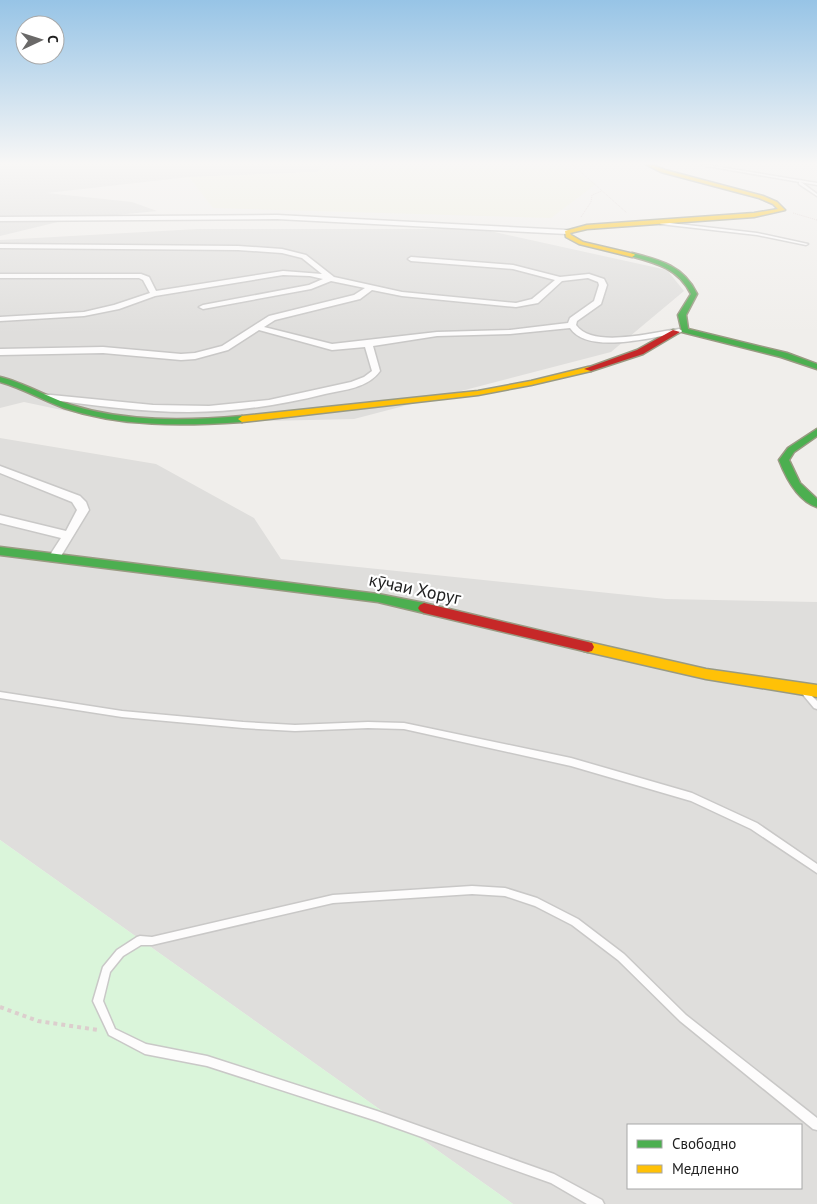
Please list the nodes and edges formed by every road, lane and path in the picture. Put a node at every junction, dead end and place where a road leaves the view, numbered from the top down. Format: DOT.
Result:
graph roads {
  1 [pos="364,221"];
  2 [pos="576,221"];
  3 [pos="659,221"];
  4 [pos="647,222"];
  5 [pos="568,231"];
  6 [pos="806,244"];
  7 [pos="0,246"];
  8 [pos="411,259"];
  9 [pos="0,276"];
  10 [pos="332,278"];
  11 [pos="560,279"];
  12 [pos="371,287"];
  13 [pos="154,294"];
  14 [pos="203,307"];
  15 [pos="0,319"];
  16 [pos="572,325"];
  17 [pos="256,327"];
  18 [pos="680,331"];
  19 [pos="368,344"];
  20 [pos="0,352"];
  21 [pos="817,366"];
  22 [pos="0,379"];
  23 [pos="39,395"];
  24 [pos="817,432"];
  25 [pos="0,469"];
  26 [pos="817,504"];
  27 [pos="0,519"];
  28 [pos="68,536"];
  29 [pos="0,551"];
  30 [pos="54,558"];
  31 [pos="801,689"];
  32 [pos="817,691"];
  33 [pos="0,695"];
  34 [pos="817,706"];
  35 [pos="817,869"];
  36 [pos="0,1007"];
  37 [pos="112,1032"];
  38 [pos="817,1125"];
  39 [pos="598,1204"];
  1 -- 5 [label="street"];
  2 -- 5 [label="path"];
  3 -- 4 [label="street"];
  4 -- 5 [label="street"];
  4 -- 6 [label="lane"];
  5 -- 18 [label="street"];
  7 -- 10 [label="street"];
  8 -- 11 [label="street"];
  9 -- 13 [label="street"];
  10 -- 12 [label="street"];
  10 -- 13 [label="street"];
  10 -- 14 [label="street"];
  11 -- 12 [label="street"];
  11 -- 16 [label="street"];
  12 -- 17 [label="street"];
  13 -- 15 [label="street"];
  16 -- 18 [label="street"];
  16 -- 19 [label="street"];
  17 -- 19 [label="street"];
  17 -- 20 [label="street"];
  18 -- 21 [label="street"];
  18 -- 23 [label="street"];
  19 -- 23 [label="street"];
  22 -- 23 [label="street"];
  24 -- 26 [label="street"];
  25 -- 28 [label="street"];
  27 -- 28 [label="street"];
  28 -- 30 [label="street"];
  29 -- 30 [label="street, кӯчаи Хоруг"];
  30 -- 31 [label="street, кӯчаи Хоруг"];
  31 -- 32 [label="street, кӯчаи Хоруг"];
  31 -- 34 [label="lane"];
  33 -- 35 [label="lane"];
  36 -- 37 [label="path"];
  37 -- 38 [label="lane"];
  37 -- 39 [label="lane"];
}
